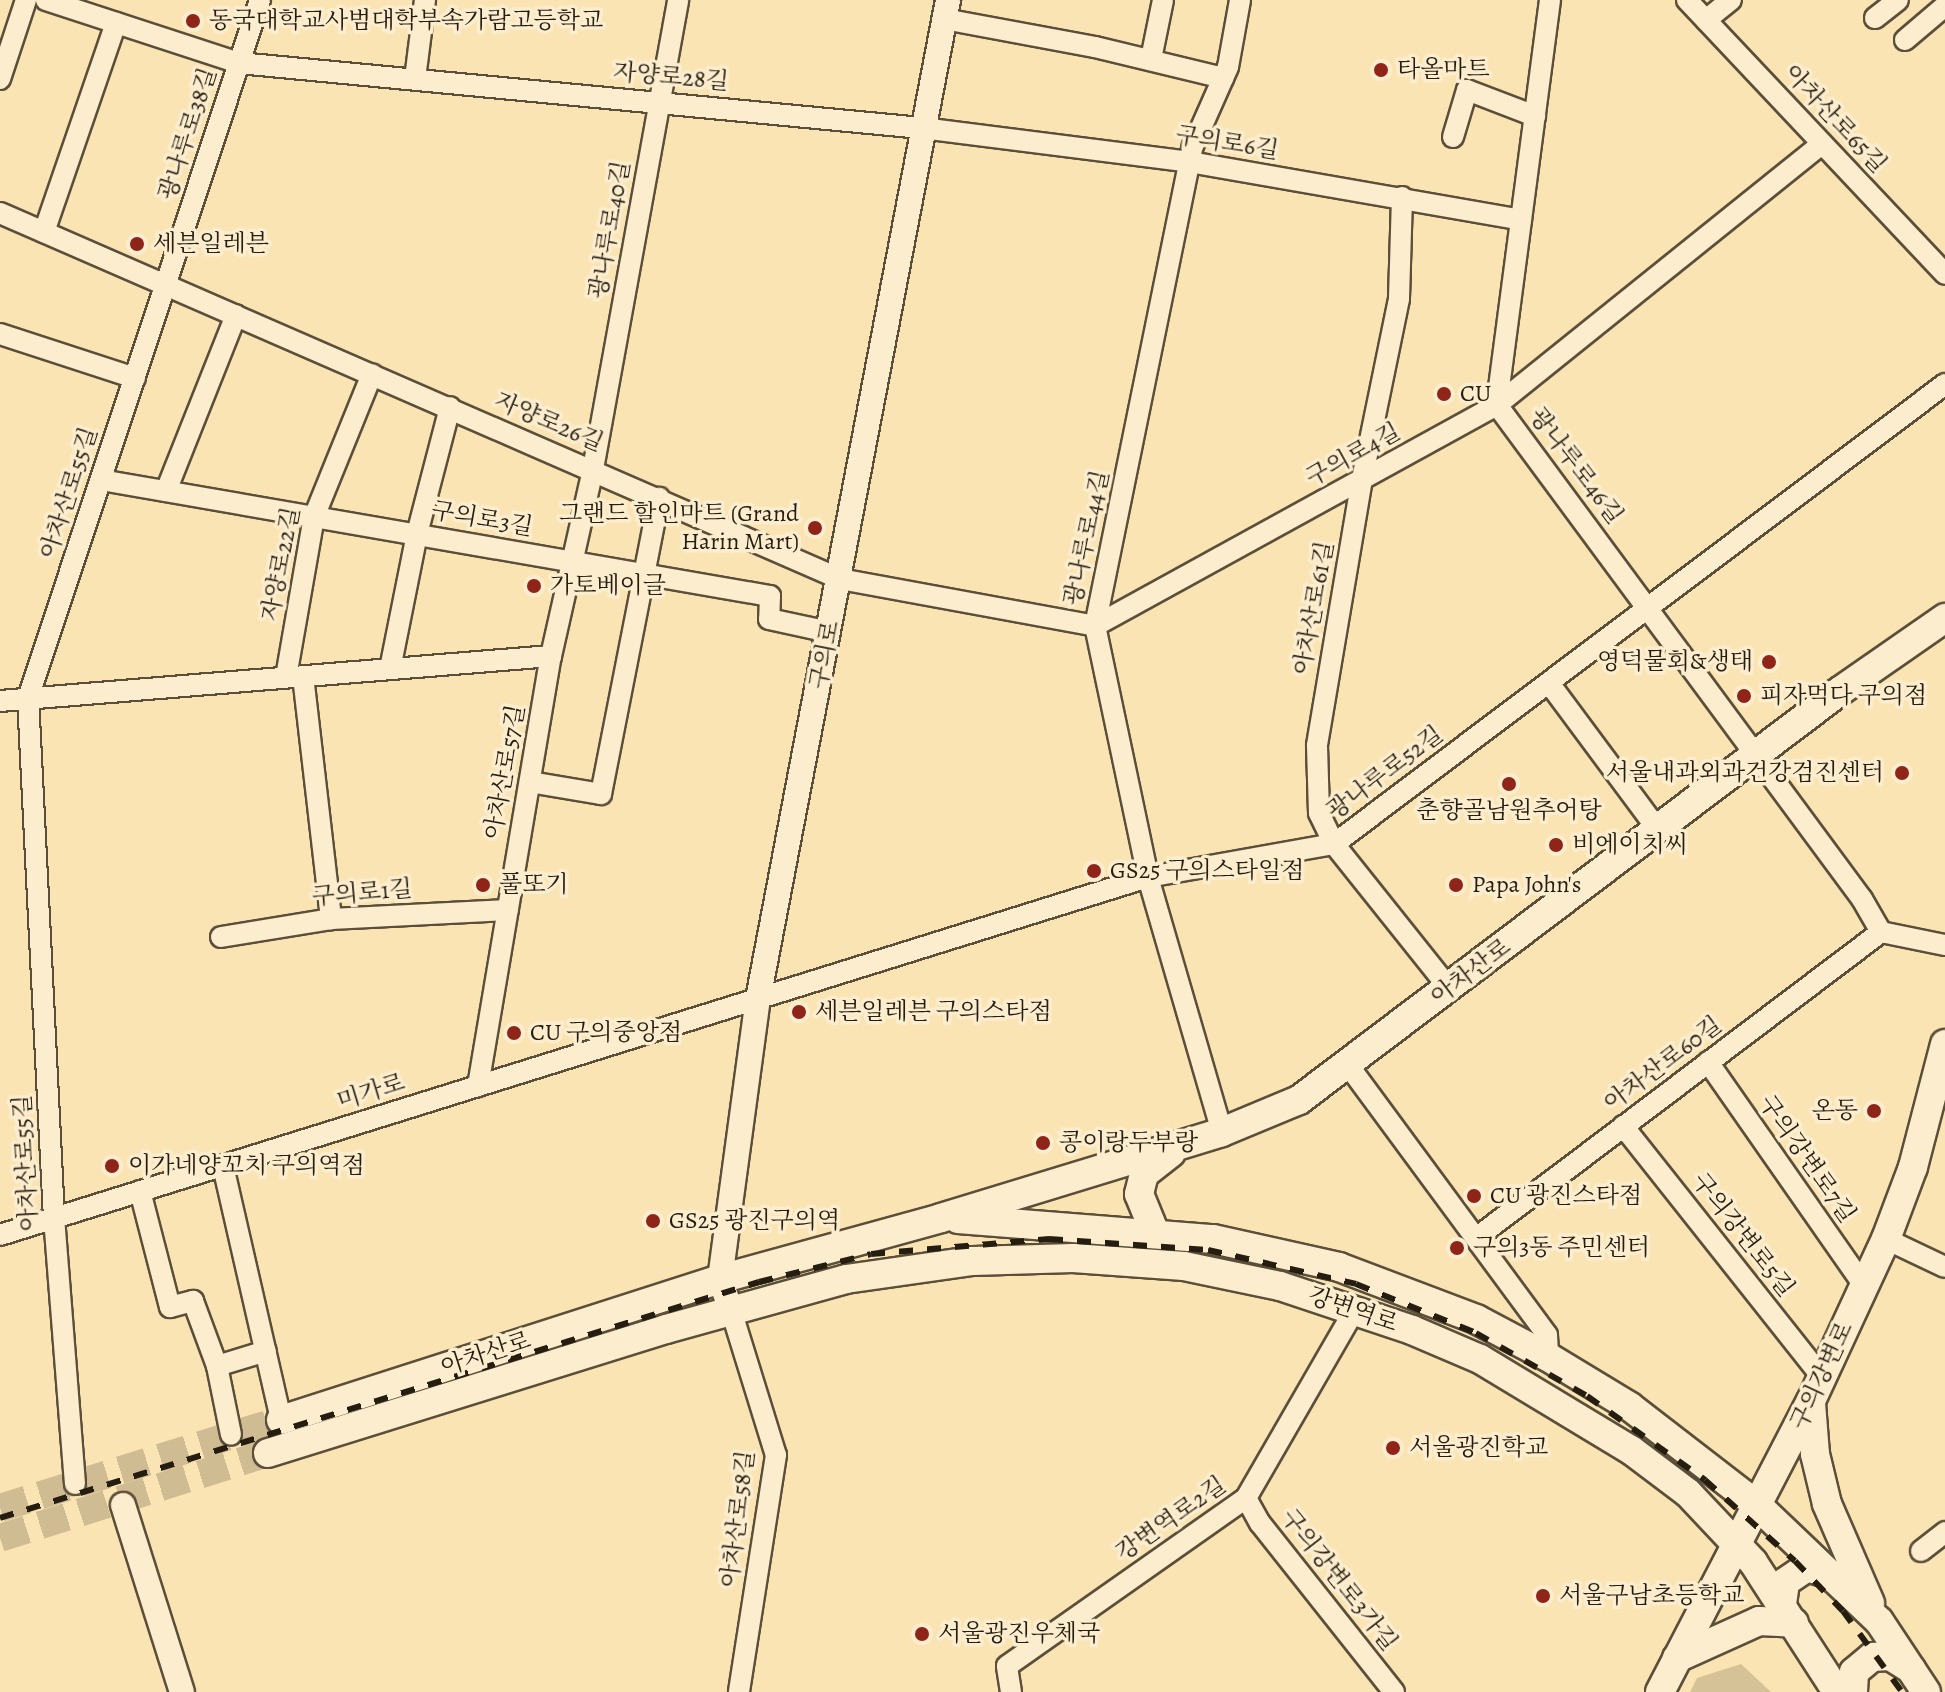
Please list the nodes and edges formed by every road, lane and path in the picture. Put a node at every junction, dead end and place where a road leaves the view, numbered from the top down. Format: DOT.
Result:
graph roads {
  1 [pos="26,0"];
  2 [pos="46,0"];
  3 [pos="260,0"];
  4 [pos="425,0"];
  5 [pos="678,0"];
  6 [pos="1163,0"];
  7 [pos="1240,0"];
  8 [pos="1550,0"];
  9 [pos="1687,0"];
  10 [pos="1731,0"];
  11 [pos="1898,0"];
  12 [pos="1945,6"];
  13 [pos="946,9"];
  14 [pos="1875,18"];
  15 [pos="1706,20"];
  16 [pos="116,23"];
  17 [pos="1905,40"];
  18 [pos="1151,59"];
  19 [pos="239,63"];
  20 [pos="1223,78"];
  21 [pos="0,79"];
  22 [pos="415,79"];
  23 [pos="659,101"];
  24 [pos="1535,116"];
  25 [pos="922,128"];
  26 [pos="1453,137"];
  27 [pos="1822,144"];
  28 [pos="1190,162"];
  29 [pos="1402,197"];
  30 [pos="0,213"];
  31 [pos="1521,220"];
  32 [pos="44,232"];
  33 [pos="1945,274"];
  34 [pos="166,285"];
  35 [pos="236,315"];
  36 [pos="0,334"];
  37 [pos="372,374"];
  38 [pos="135,378"];
  39 [pos="1945,384"];
  40 [pos="1497,405"];
  41 [pos="450,407"];
  42 [pos="593,469"];
  43 [pos="1362,479"];
  44 [pos="101,480"];
  45 [pos="166,491"];
  46 [pos="659,498"];
  47 [pos="314,517"];
  48 [pos="417,534"];
  49 [pos="573,561"];
  50 [pos="642,573"];
  51 [pos="840,579"];
  52 [pos="1648,609"];
  53 [pos="1945,618"];
  54 [pos="1095,626"];
  55 [pos="829,632"];
  56 [pos="551,656"];
  57 [pos="390,669"];
  58 [pos="295,676"];
  59 [pos="1549,683"];
  60 [pos="28,698"];
  61 [pos="0,701"];
  62 [pos="1757,755"];
  63 [pos="530,782"];
  64 [pos="1658,830"];
  65 [pos="1334,844"];
  66 [pos="1148,877"];
  67 [pos="508,910"];
  68 [pos="331,919"];
  69 [pos="1881,932"];
  70 [pos="221,937"];
  71 [pos="1945,945"];
  72 [pos="1449,988"];
  73 [pos="758,999"];
  74 [pos="1945,1044"];
  75 [pos="1708,1062"];
  76 [pos="1348,1065"];
  77 [pos="478,1086"];
  78 [pos="1623,1126"];
  79 [pos="1222,1132"];
  80 [pos="1181,1145"];
  81 [pos="223,1166"];
  82 [pos="140,1191"];
  83 [pos="54,1218"];
  84 [pos="941,1218"];
  85 [pos="1155,1233"];
  86 [pos="0,1235"];
  87 [pos="1476,1238"];
  88 [pos="1886,1239"];
  89 [pos="1945,1267"];
  90 [pos="720,1279"];
  91 [pos="846,1279"];
  92 [pos="1864,1286"];
  93 [pos="1355,1309"];
  94 [pos="731,1310"];
  95 [pos="266,1351"];
  96 [pos="1548,1357"];
  97 [pos="217,1366"];
  98 [pos="1816,1389"];
  99 [pos="311,1410"];
  100 [pos="281,1420"];
  101 [pos="231,1435"];
  102 [pos="321,1437"];
  103 [pos="268,1453"];
  104 [pos="75,1484"];
  105 [pos="1246,1498"];
  106 [pos="123,1505"];
  107 [pos="1757,1505"];
  108 [pos="1945,1532"];
  109 [pos="1735,1543"];
  110 [pos="1921,1551"];
  111 [pos="1830,1574"];
  112 [pos="1788,1613"];
  113 [pos="1879,1621"];
  114 [pos="1677,1658"];
  115 [pos="1918,1681"];
  116 [pos="182,1692"];
  117 [pos="739,1692"];
  118 [pos="1011,1692"];
  119 [pos="1394,1692"];
  120 [pos="1660,1692"];
  121 [pos="1837,1692"];
  122 [pos="1853,1692"];
  1 -- 21 [label="street"];
  2 -- 16 [label="street, 자양로28길"];
  3 -- 19 [label="street, 광나루로38길"];
  4 -- 22 [label="street"];
  5 -- 23 [label="street, 광나루로40길"];
  6 -- 18 [label="street"];
  7 -- 20 [label="street, 광나루로44길"];
  8 -- 24 [label="street, 광나루로46길"];
  9 -- 15 [label="street, 아차산로65길"];
  10 -- 15 [label="street"];
  11 -- 14 [label="street"];
  12 -- 17 [label="street"];
  13 -- 18 [label="street"];
  13 -- 25 [label="street, 구의로"];
  15 -- 27 [label="street, 아차산로65길"];
  16 -- 19 [label="street, 자양로28길"];
  16 -- 32 [label="street"];
  18 -- 20 [label="street"];
  19 -- 22 [label="street, 자양로28길"];
  19 -- 34 [label="street, 광나루로38길"];
  20 -- 28 [label="street, 광나루로44길"];
  22 -- 23 [label="street, 자양로28길"];
  23 -- 25 [label="street, 자양로28길"];
  23 -- 42 [label="street, 광나루로40길"];
  24 -- 26 [label="street"];
  24 -- 31 [label="street, 광나루로46길"];
  25 -- 28 [label="street, 구의로6길"];
  25 -- 51 [label="street, 구의로"];
  27 -- 33 [label="street, 아차산로65길"];
  27 -- 40 [label="street, 구의로4길"];
  28 -- 29 [label="street, 구의로6길"];
  28 -- 54 [label="street, 광나루로44길"];
  29 -- 31 [label="street, 구의로6길"];
  29 -- 43 [label="street, 아차산로61길"];
  30 -- 32 [label="street, 자양로26길"];
  31 -- 40 [label="street, 광나루로46길"];
  32 -- 34 [label="street, 자양로26길"];
  34 -- 35 [label="street, 자양로26길"];
  34 -- 38 [label="street, 아차산로55길"];
  35 -- 37 [label="street, 자양로26길"];
  35 -- 45 [label="street"];
  36 -- 38 [label="street"];
  37 -- 41 [label="street, 자양로26길"];
  37 -- 47 [label="street, 자양로22길"];
  38 -- 44 [label="street, 아차산로55길"];
  39 -- 52 [label="street, 광나루로52길"];
  40 -- 43 [label="street, 구의로4길"];
  40 -- 52 [label="street, 광나루로46길"];
  41 -- 42 [label="street, 자양로26길"];
  41 -- 48 [label="street"];
  42 -- 46 [label="street, 자양로26길"];
  42 -- 49 [label="street, 아차산로57길"];
  43 -- 54 [label="street, 구의로4길"];
  43 -- 65 [label="street, 아차산로61길"];
  44 -- 45 [label="street, 구의로3길"];
  44 -- 60 [label="street, 아차산로55길"];
  45 -- 47 [label="street, 구의로3길"];
  46 -- 50 [label="street"];
  46 -- 51 [label="street, 자양로26길"];
  47 -- 48 [label="street, 구의로3길"];
  47 -- 58 [label="street, 자양로22길"];
  48 -- 49 [label="street, 구의로3길"];
  48 -- 57 [label="street"];
  49 -- 50 [label="street, 구의로3길"];
  49 -- 56 [label="street, 아차산로57길"];
  50 -- 55 [label="street, 구의로3길"];
  50 -- 63 [label="street"];
  51 -- 54 [label="street"];
  51 -- 55 [label="street, 구의로"];
  52 -- 59 [label="street, 광나루로52길"];
  52 -- 62 [label="street, 광나루로46길"];
  53 -- 62 [label="main road, 아차산로"];
  54 -- 66 [label="street, 광나루로44길"];
  55 -- 73 [label="street, 구의로"];
  56 -- 57 [label="street"];
  56 -- 63 [label="street, 아차산로57길"];
  57 -- 58 [label="street"];
  58 -- 60 [label="street"];
  58 -- 68 [label="street, 자양로22길"];
  59 -- 64 [label="street"];
  59 -- 65 [label="street, 광나루로52길"];
  60 -- 61 [label="street"];
  60 -- 83 [label="street, 아차산로55길"];
  62 -- 64 [label="main road, 아차산로"];
  62 -- 69 [label="street, 광나루로46길"];
  63 -- 67 [label="street, 아차산로57길"];
  64 -- 72 [label="main road, 아차산로"];
  65 -- 66 [label="street, 광나루로52길"];
  65 -- 72 [label="street, 아차산로61길"];
  66 -- 73 [label="street, 광나루로52길"];
  66 -- 79 [label="street, 광나루로44길"];
  67 -- 68 [label="street, 구의로1길"];
  67 -- 77 [label="street, 아차산로57길"];
  68 -- 70 [label="street, 구의로1길"];
  69 -- 71 [label="street"];
  69 -- 75 [label="street, 아차산로60길"];
  72 -- 76 [label="main road, 아차산로"];
  73 -- 77 [label="street, 미가로"];
  73 -- 90 [label="street, 구의로"];
  74 -- 88 [label="main road, 구의강변로"];
  75 -- 78 [label="street, 아차산로60길"];
  75 -- 92 [label="street, 구의강변로7길"];
  76 -- 79 [label="main road, 아차산로"];
  76 -- 87 [label="street"];
  77 -- 81 [label="street, 미가로"];
  78 -- 87 [label="street, 아차산로60길"];
  78 -- 98 [label="street, 구의강변로5길"];
  79 -- 80 [label="main road, 아차산로"];
  80 -- 84 [label="main road, 아차산로"];
  80 -- 85 [label="main road"];
  81 -- 82 [label="street, 미가로"];
  81 -- 95 [label="street, 아차산로"];
  82 -- 83 [label="street, 미가로"];
  82 -- 97 [label="street"];
  83 -- 86 [label="street, 미가로"];
  83 -- 104 [label="street, 아차산로55길"];
  84 -- 85 [label="main road, 강변역로"];
  84 -- 90 [label="main road, 아차산로"];
  84 -- 91 [label="main road, 아차산로"];
  85 -- 96 [label="main road, 강변역로"];
  87 -- 96 [label="street"];
  88 -- 89 [label="street"];
  88 -- 92 [label="main road, 구의강변로"];
  90 -- 94 [label="street, 구의로"];
  90 -- 99 [label="main road, 아차산로"];
  91 -- 93 [label="main road, 강변역로"];
  91 -- 94 [label="main road, 강변역로"];
  92 -- 98 [label="main road, 구의강변로"];
  93 -- 105 [label="street, 강변역로2길"];
  93 -- 109 [label="main road, 강변역로"];
  94 -- 102 [label="main road, 아차산로"];
  94 -- 117 [label="street, 아차산로58길"];
  95 -- 97 [label="street"];
  95 -- 100 [label="street, 아차산로"];
  96 -- 107 [label="main road, 강변역로"];
  97 -- 101 [label="street"];
  98 -- 107 [label="main road, 구의강변로"];
  98 -- 113 [label="main road"];
  99 -- 100 [label="main road, 아차산로"];
  99 -- 102 [label="main road"];
  102 -- 103 [label="main road, 아차산로"];
  105 -- 118 [label="street, 강변역로2길"];
  105 -- 119 [label="street, 구의강변로3가길"];
  106 -- 116 [label="street"];
  107 -- 109 [label="main road, 구의강변로"];
  107 -- 111 [label="main road, 강변역로"];
  108 -- 110 [label="street"];
  109 -- 112 [label="main road, 강변역로"];
  109 -- 114 [label="main road, 구의강변로"];
  111 -- 112 [label="main road"];
  111 -- 113 [label="main road, 강변역로"];
  112 -- 114 [label="main road"];
  112 -- 121 [label="main road, 강변역로"];
  113 -- 115 [label="main road, 강변역로"];
  114 -- 120 [label="main road, 구의강변로"];
  115 -- 122 [label="main road"];
}
